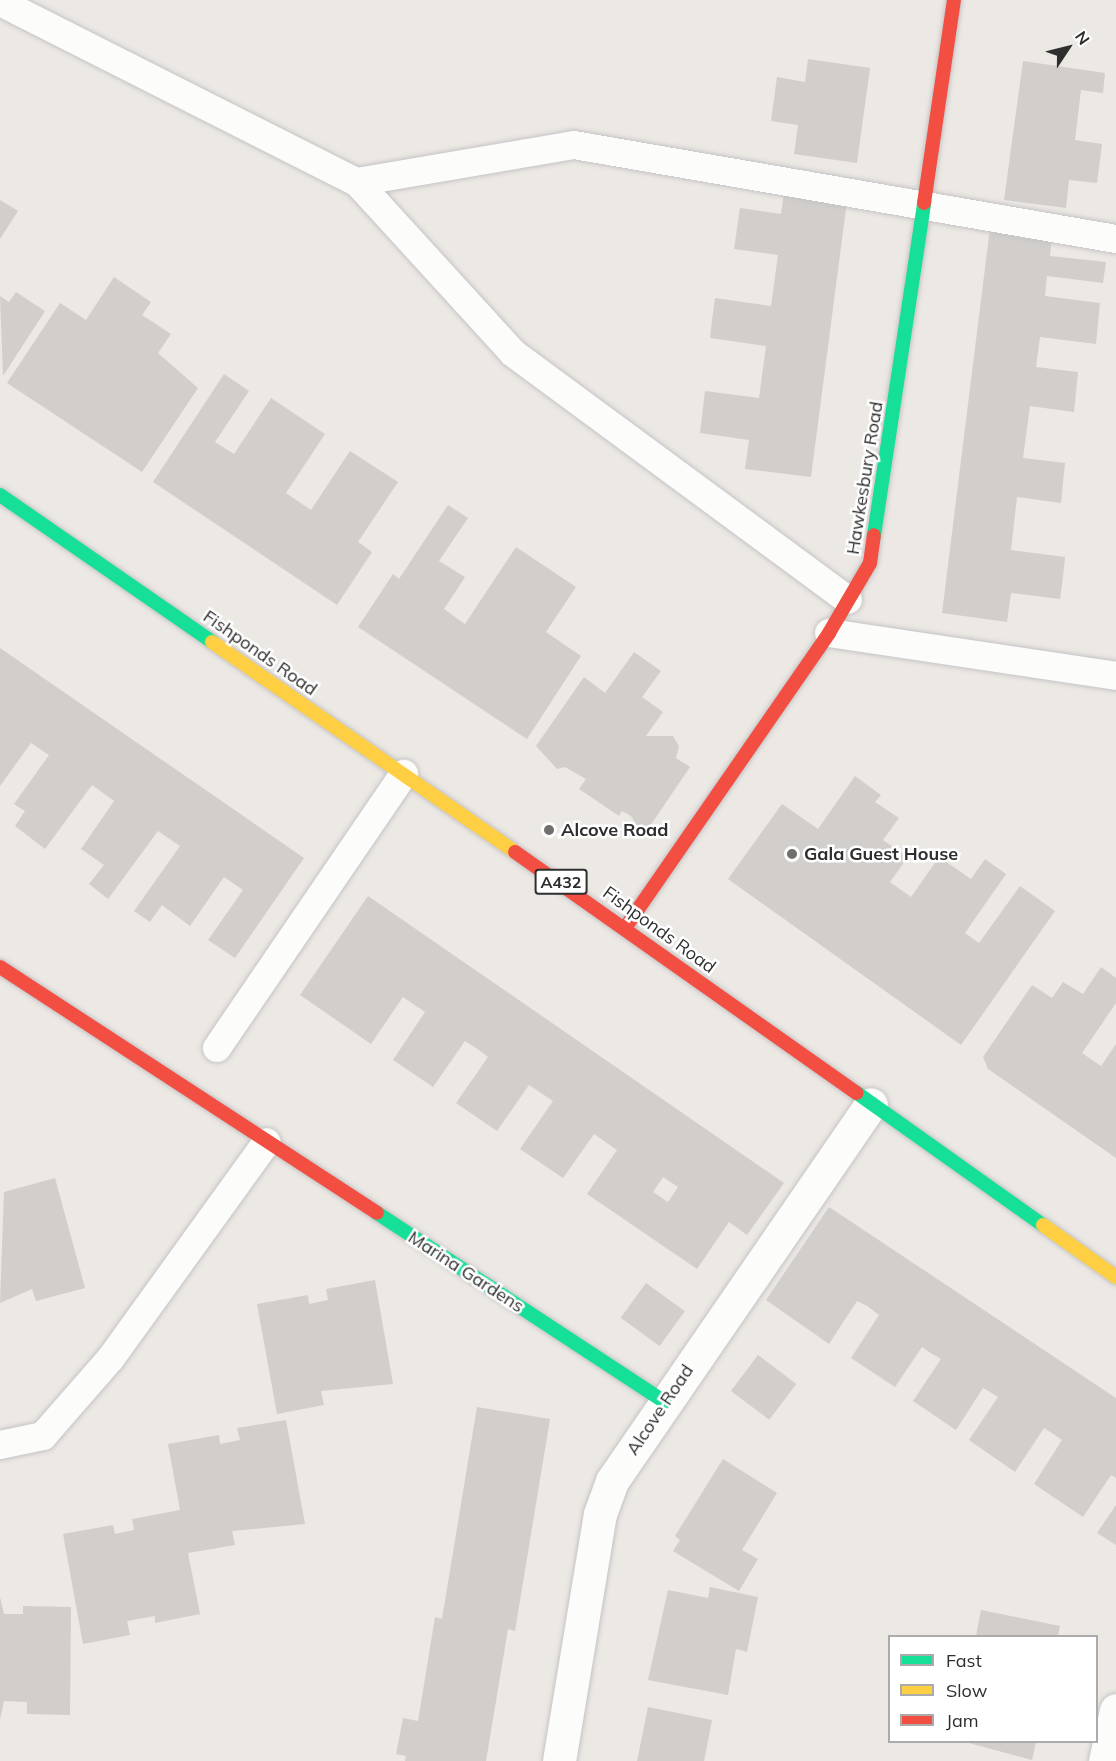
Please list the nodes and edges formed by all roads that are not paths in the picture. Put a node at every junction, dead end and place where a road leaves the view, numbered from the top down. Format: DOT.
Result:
graph roads {
  1 [pos="954,0"];
  2 [pos="0,2"];
  3 [pos="357,182"];
  4 [pos="925,207"];
  5 [pos="1116,239"];
  6 [pos="0,495"];
  7 [pos="848,600"];
  8 [pos="829,633"];
  9 [pos="1116,676"];
  10 [pos="404,774"];
  11 [pos="625,927"];
  12 [pos="0,967"];
  13 [pos="217,1048"];
  14 [pos="871,1104"];
  15 [pos="267,1142"];
  16 [pos="1116,1277"];
  17 [pos="665,1402"];
  18 [pos="0,1445"];
  19 [pos="1116,1710"];
  20 [pos="559,1761"];
  21 [pos="1104,1761"];
  1 -- 4 [label="street, Hawkesbury Road"];
  2 -- 3 [label="lane"];
  3 -- 4 [label="lane"];
  3 -- 7 [label="lane"];
  4 -- 5 [label="lane"];
  4 -- 7 [label="street, Hawkesbury Road"];
  6 -- 10 [label="street, Fishponds Road / A432"];
  7 -- 8 [label="street, Hawkesbury Road"];
  8 -- 9 [label="lane"];
  8 -- 11 [label="street, Hawkesbury Road"];
  10 -- 11 [label="street, Fishponds Road / A432"];
  10 -- 13 [label="lane"];
  11 -- 14 [label="street, Fishponds Road / A432"];
  12 -- 15 [label="street, Marina Gardens"];
  14 -- 16 [label="street, Fishponds Road / A432"];
  14 -- 17 [label="street, Alcove Road"];
  15 -- 17 [label="street, Marina Gardens"];
  15 -- 18 [label="lane"];
  17 -- 20 [label="street, Alcove Road"];
  19 -- 21 [label="street"];
}
